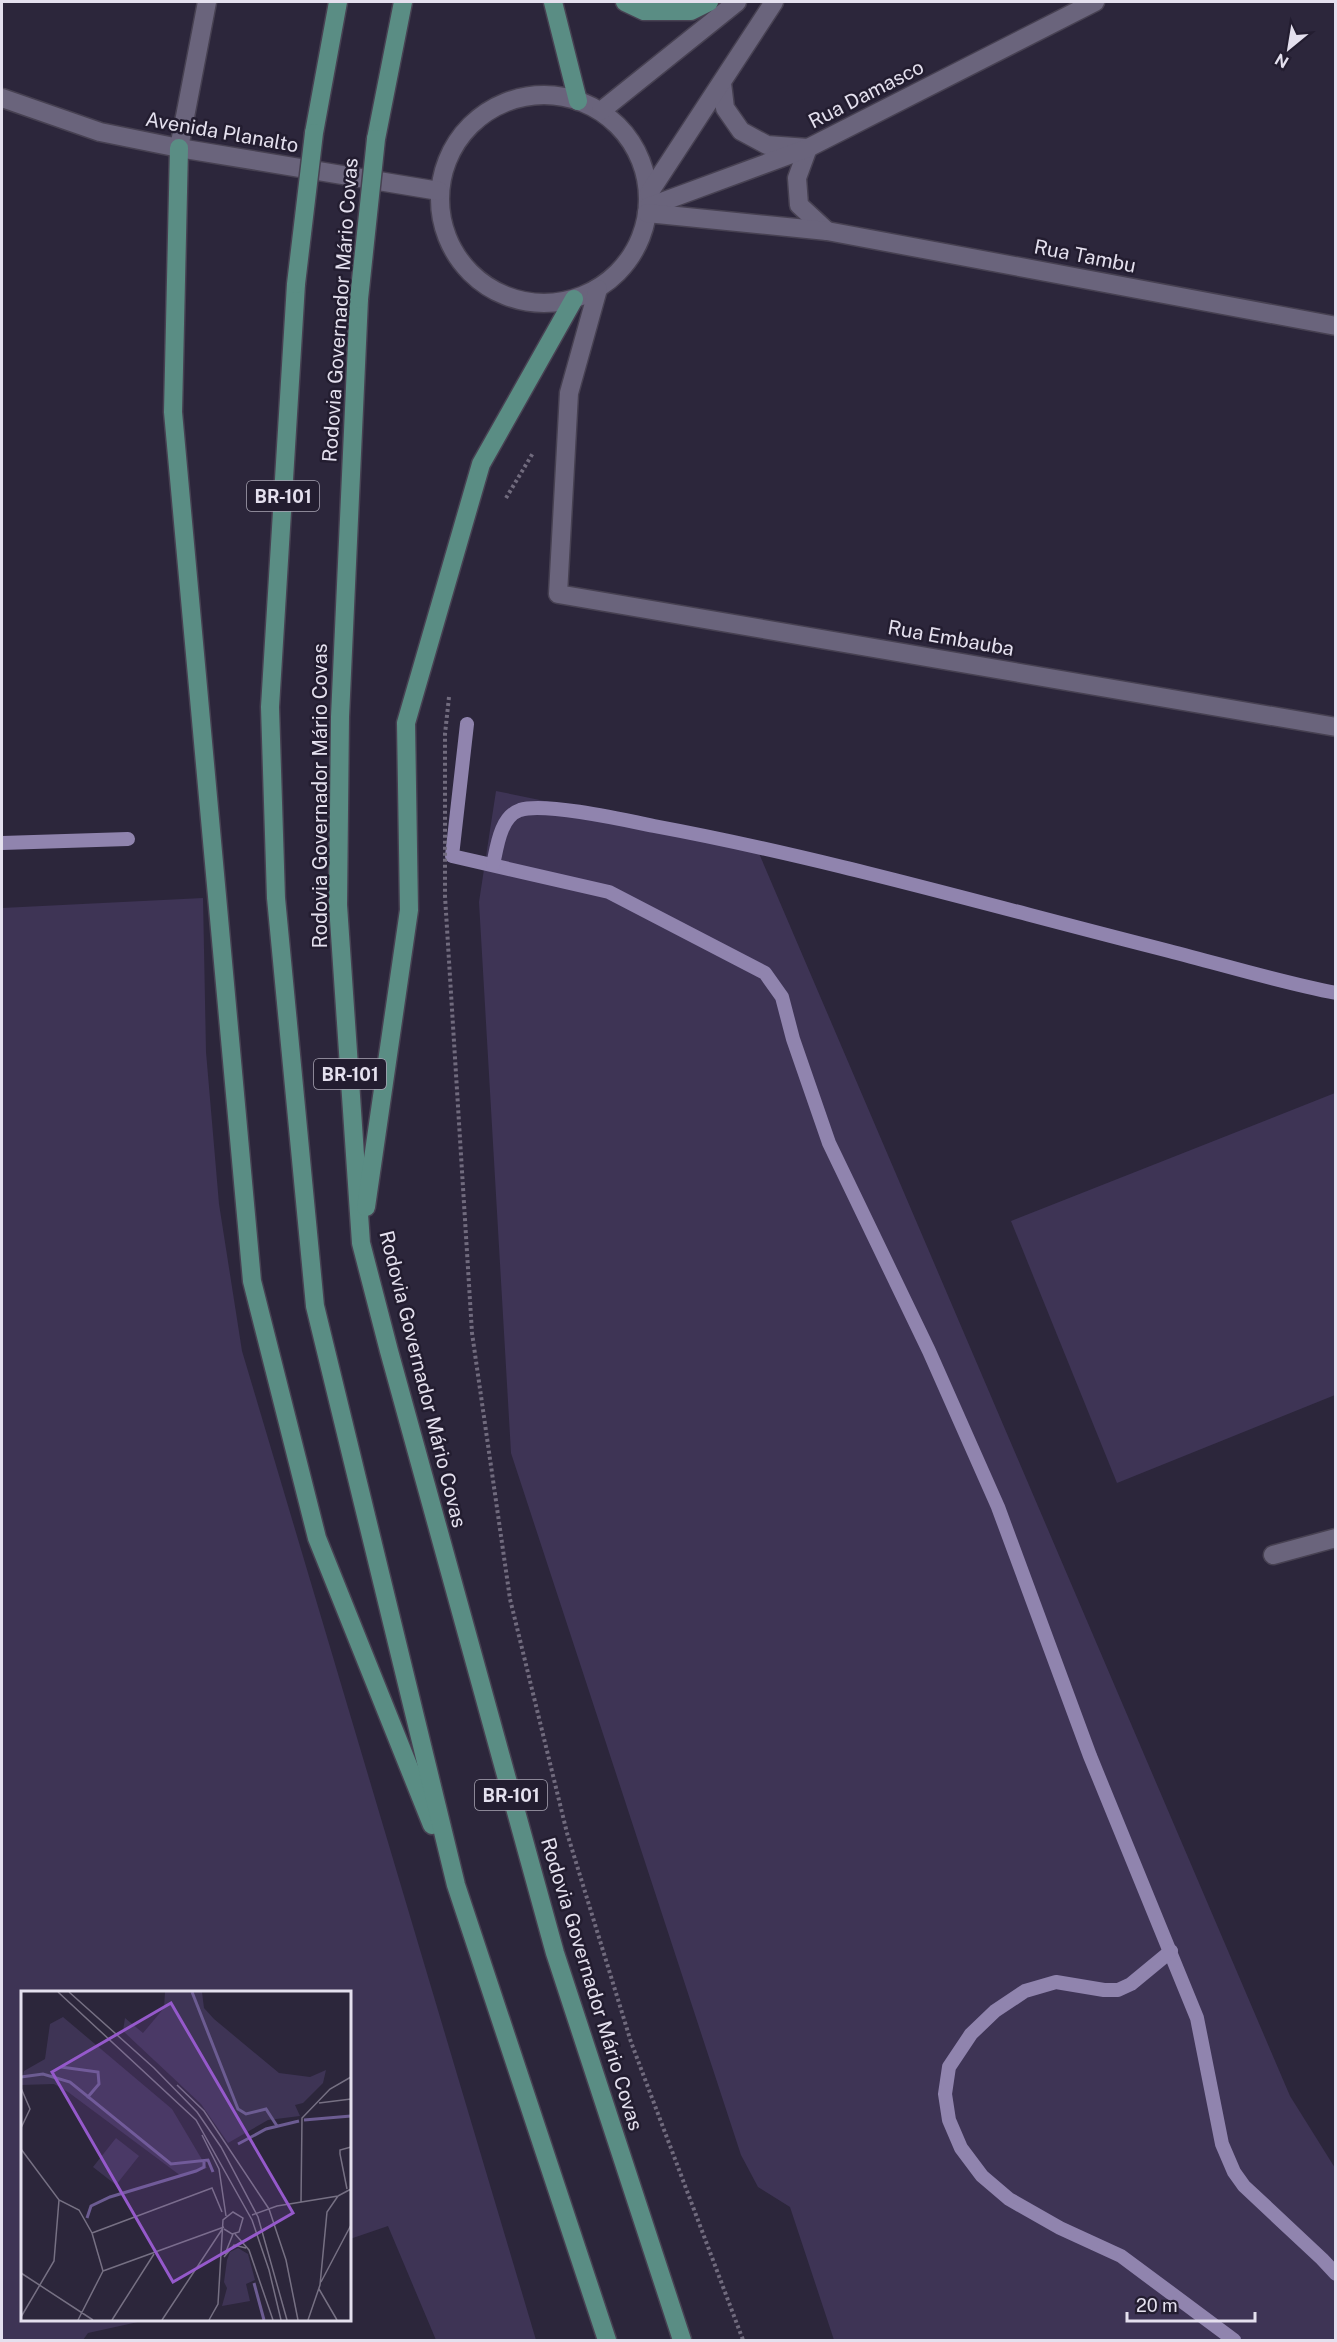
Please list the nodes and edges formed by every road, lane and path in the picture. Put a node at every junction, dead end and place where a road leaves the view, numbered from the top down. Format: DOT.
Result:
graph roads {
  1 [pos="207,2"];
  2 [pos="338,2"];
  3 [pos="403,2"];
  4 [pos="553,2"];
  5 [pos="625,2"];
  6 [pos="710,2"];
  7 [pos="737,2"];
  8 [pos="774,2"];
  9 [pos="1095,2"];
  10 [pos="722,82"];
  11 [pos="2,98"];
  12 [pos="578,101"];
  13 [pos="601,111"];
  14 [pos="178,148"];
  15 [pos="808,148"];
  16 [pos="439,191"];
  17 [pos="648,205"];
  18 [pos="827,231"];
  19 [pos="598,289"];
  20 [pos="574,299"];
  21 [pos="1335,326"];
  22 [pos="537,446"];
  23 [pos="502,505"];
  24 [pos="450,691"];
  25 [pos="1335,727"];
  26 [pos="361,1243"];
  27 [pos="1335,1538"];
  28 [pos="1273,1555"];
  29 [pos="456,1885"];
  30 [pos="608,2340"];
  31 [pos="682,2340"];
  32 [pos="743,2340"];
  1 -- 14 [label="street"];
  2 -- 29 [label="main road, Rodovia Governador Mário Covas / BR-101, bridge"];
  3 -- 26 [label="main road, Rodovia Governador Mário Covas / BR-101, bridge"];
  4 -- 12 [label="main road"];
  5 -- 6 [label="main road"];
  7 -- 13 [label="street"];
  8 -- 10 [label="street"];
  9 -- 15 [label="street, Rua Damasco"];
  10 -- 15 [label="street"];
  10 -- 17 [label="street"];
  11 -- 14 [label="street, Avenida Planalto"];
  12 -- 13 [label="street"];
  12 -- 16 [label="street"];
  13 -- 17 [label="street"];
  14 -- 16 [label="street, Avenida Planalto"];
  14 -- 29 [label="main road"];
  15 -- 17 [label="street, Rua Damasco"];
  15 -- 18 [label="street"];
  16 -- 20 [label="street"];
  17 -- 18 [label="street, Rua Tambu"];
  17 -- 19 [label="street"];
  18 -- 21 [label="street, Rua Tambu"];
  19 -- 20 [label="street"];
  19 -- 25 [label="street, Rua Embauba"];
  20 -- 26 [label="main road"];
  22 -- 23 [label="path"];
  24 -- 32 [label="path"];
  26 -- 31 [label="main road, Rodovia Governador Mário Covas / BR-101"];
  27 -- 28 [label="street"];
  29 -- 30 [label="main road, Rodovia Governador Mário Covas / BR-101"];
}
